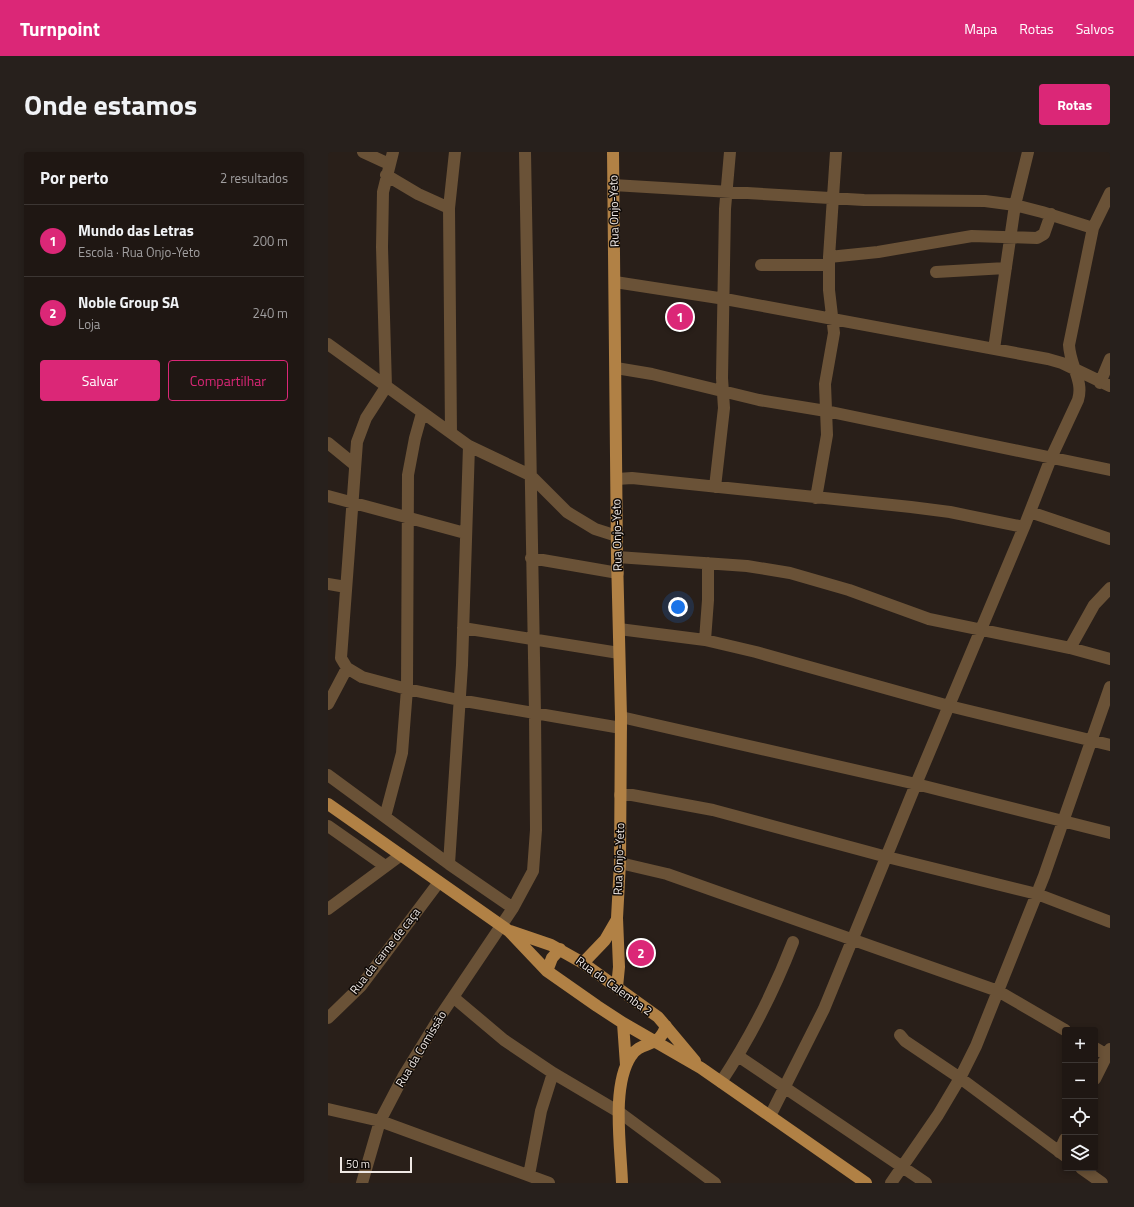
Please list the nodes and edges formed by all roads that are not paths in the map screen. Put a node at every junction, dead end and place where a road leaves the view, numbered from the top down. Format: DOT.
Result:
graph roads {
  1 [pos="363,152"];
  2 [pos="456,152"];
  3 [pos="525,152"];
  4 [pos="613,152"];
  5 [pos="730,152"];
  6 [pos="836,152"];
  7 [pos="1028,152"];
  8 [pos="389,164"];
  9 [pos="614,185"];
  10 [pos="727,192"];
  11 [pos="1110,193"];
  12 [pos="833,197"];
  13 [pos="1015,205"];
  14 [pos="449,208"];
  15 [pos="1051,214"];
  16 [pos="1093,228"];
  17 [pos="1010,238"];
  18 [pos="829,261"];
  19 [pos="761,265"];
  20 [pos="1006,268"];
  21 [pos="936,272"];
  22 [pos="615,282"];
  23 [pos="725,299"];
  24 [pos="833,319"];
  25 [pos="328,344"];
  26 [pos="994,349"];
  27 [pos="1110,359"];
  28 [pos="616,368"];
  29 [pos="1073,369"];
  30 [pos="1105,385"];
  31 [pos="386,387"];
  32 [pos="723,392"];
  33 [pos="826,410"];
  34 [pos="422,413"];
  35 [pos="451,433"];
  36 [pos="328,443"];
  37 [pos="469,446"];
  38 [pos="1051,458"];
  39 [pos="355,465"];
  40 [pos="1110,470"];
  41 [pos="530,475"];
  42 [pos="617,479"];
  43 [pos="715,487"];
  44 [pos="328,496"];
  45 [pos="816,498"];
  46 [pos="352,502"];
  47 [pos="1030,512"];
  48 [pos="408,516"];
  49 [pos="1024,527"];
  50 [pos="465,532"];
  51 [pos="617,536"];
  52 [pos="1110,539"];
  53 [pos="617,557"];
  54 [pos="531,558"];
  55 [pos="708,563"];
  56 [pos="618,573"];
  57 [pos="328,584"];
  58 [pos="346,587"];
  59 [pos="1110,588"];
  60 [pos="463,628"];
  61 [pos="619,629"];
  62 [pos="982,630"];
  63 [pos="533,640"];
  64 [pos="705,640"];
  65 [pos="1070,648"];
  66 [pos="619,653"];
  67 [pos="1110,659"];
  68 [pos="346,668"];
  69 [pos="1110,687"];
  70 [pos="407,689"];
  71 [pos="459,700"];
  72 [pos="328,704"];
  73 [pos="949,706"];
  74 [pos="535,713"];
  75 [pos="621,722"];
  76 [pos="1091,741"];
  77 [pos="1110,745"];
  78 [pos="328,775"];
  79 [pos="916,784"];
  80 [pos="620,796"];
  81 [pos="328,804"];
  82 [pos="385,817"];
  83 [pos="1063,821"];
  84 [pos="328,826"];
  85 [pos="1110,834"];
  86 [pos="401,855"];
  87 [pos="887,857"];
  88 [pos="620,862"];
  89 [pos="449,864"];
  90 [pos="385,866"];
  91 [pos="439,882"];
  92 [pos="1037,894"];
  93 [pos="513,908"];
  94 [pos="328,909"];
  95 [pos="617,918"];
  96 [pos="1110,922"];
  97 [pos="505,928"];
  98 [pos="853,939"];
  99 [pos="793,942"];
  100 [pos="560,949"];
  101 [pos="584,963"];
  102 [pos="547,971"];
  103 [pos="617,987"];
  104 [pos="998,991"];
  105 [pos="453,997"];
  106 [pos="328,1018"];
  107 [pos="623,1023"];
  108 [pos="666,1026"];
  109 [pos="1062,1028"];
  110 [pos="900,1035"];
  111 [pos="656,1042"];
  112 [pos="1098,1049"];
  113 [pos="1108,1052"];
  114 [pos="738,1056"];
  115 [pos="626,1065"];
  116 [pos="701,1068"];
  117 [pos="553,1073"];
  118 [pos="1098,1073"];
  119 [pos="960,1078"];
  120 [pos="721,1082"];
  121 [pos="785,1088"];
  122 [pos="328,1109"];
  123 [pos="619,1112"];
  124 [pos="770,1116"];
  125 [pos="380,1121"];
  126 [pos="1062,1154"];
  127 [pos="902,1168"];
  128 [pos="1085,1171"];
  129 [pos="529,1175"];
  130 [pos="362,1183"];
  131 [pos="548,1183"];
  132 [pos="622,1183"];
  133 [pos="715,1183"];
  134 [pos="866,1183"];
  135 [pos="891,1183"];
  136 [pos="926,1183"];
  137 [pos="1102,1183"];
  1 -- 8 [label="street"];
  2 -- 14 [label="street"];
  3 -- 41 [label="street, Rua da Comissão"];
  4 -- 9 [label="main road, Rua Onjo-Yeto"];
  5 -- 10 [label="street"];
  6 -- 12 [label="street"];
  7 -- 13 [label="street"];
  8 -- 14 [label="street"];
  8 -- 31 [label="street"];
  9 -- 10 [label="street"];
  9 -- 22 [label="main road, Rua Onjo-Yeto"];
  10 -- 12 [label="street"];
  10 -- 23 [label="street"];
  11 -- 16 [label="street"];
  12 -- 13 [label="street"];
  12 -- 18 [label="street"];
  13 -- 15 [label="street"];
  13 -- 17 [label="street"];
  14 -- 35 [label="street"];
  15 -- 16 [label="street"];
  15 -- 17 [label="street"];
  16 -- 29 [label="street"];
  17 -- 18 [label="street"];
  17 -- 20 [label="street"];
  18 -- 19 [label="street"];
  18 -- 24 [label="street"];
  20 -- 21 [label="street"];
  20 -- 26 [label="street"];
  22 -- 23 [label="street"];
  22 -- 28 [label="main road, Rua Onjo-Yeto"];
  23 -- 24 [label="street"];
  23 -- 32 [label="street"];
  24 -- 26 [label="street"];
  24 -- 33 [label="street"];
  25 -- 31 [label="street"];
  26 -- 29 [label="street"];
  27 -- 30 [label="street"];
  28 -- 32 [label="street"];
  28 -- 42 [label="main road, Rua Onjo-Yeto"];
  29 -- 30 [label="street"];
  29 -- 38 [label="street"];
  31 -- 34 [label="street"];
  31 -- 39 [label="street"];
  32 -- 33 [label="street"];
  32 -- 43 [label="street"];
  33 -- 38 [label="street"];
  33 -- 45 [label="street"];
  34 -- 35 [label="street"];
  34 -- 48 [label="street"];
  35 -- 37 [label="street"];
  36 -- 39 [label="street"];
  37 -- 41 [label="street"];
  37 -- 50 [label="street"];
  38 -- 40 [label="street"];
  38 -- 47 [label="street"];
  39 -- 46 [label="street"];
  41 -- 51 [label="street"];
  41 -- 54 [label="street, Rua da Comissão"];
  42 -- 43 [label="street"];
  42 -- 51 [label="main road, Rua Onjo-Yeto"];
  43 -- 45 [label="street"];
  44 -- 46 [label="street"];
  45 -- 49 [label="street"];
  46 -- 48 [label="street"];
  46 -- 58 [label="street"];
  47 -- 49 [label="street"];
  47 -- 52 [label="street"];
  48 -- 50 [label="street"];
  48 -- 70 [label="street"];
  49 -- 62 [label="street"];
  50 -- 60 [label="street"];
  51 -- 53 [label="main road, Rua Onjo-Yeto"];
  53 -- 55 [label="street"];
  53 -- 56 [label="main road, Rua Onjo-Yeto"];
  54 -- 56 [label="street"];
  54 -- 63 [label="street, Rua da Comissão"];
  55 -- 62 [label="street"];
  55 -- 64 [label="street"];
  56 -- 61 [label="main road, Rua Onjo-Yeto"];
  57 -- 58 [label="street"];
  58 -- 68 [label="street"];
  59 -- 65 [label="street"];
  60 -- 63 [label="street"];
  60 -- 71 [label="street"];
  61 -- 64 [label="street"];
  61 -- 66 [label="main road, Rua Onjo-Yeto"];
  62 -- 65 [label="street"];
  62 -- 73 [label="street"];
  63 -- 66 [label="street"];
  63 -- 74 [label="street, Rua da Comissão"];
  64 -- 73 [label="street"];
  65 -- 67 [label="street"];
  66 -- 75 [label="main road, Rua Onjo-Yeto"];
  68 -- 70 [label="street"];
  68 -- 72 [label="street"];
  69 -- 76 [label="street"];
  70 -- 71 [label="street"];
  70 -- 82 [label="street"];
  71 -- 74 [label="street"];
  71 -- 89 [label="street"];
  73 -- 76 [label="street"];
  73 -- 79 [label="street"];
  74 -- 75 [label="street"];
  74 -- 93 [label="street, Rua da Comissão"];
  75 -- 79 [label="street"];
  75 -- 80 [label="main road, Rua Onjo-Yeto"];
  76 -- 77 [label="street"];
  76 -- 83 [label="street"];
  78 -- 82 [label="street"];
  79 -- 83 [label="street"];
  79 -- 87 [label="street"];
  80 -- 87 [label="street"];
  80 -- 88 [label="main road, Rua Onjo-Yeto"];
  81 -- 86 [label="main road, Rua do Calemba 2"];
  82 -- 89 [label="street"];
  83 -- 85 [label="street"];
  83 -- 92 [label="street"];
  84 -- 90 [label="street"];
  86 -- 90 [label="street"];
  86 -- 91 [label="main road, Rua do Calemba 2"];
  87 -- 92 [label="street"];
  87 -- 98 [label="street"];
  88 -- 95 [label="main road, Rua Onjo-Yeto"];
  88 -- 98 [label="street"];
  89 -- 93 [label="street"];
  90 -- 94 [label="street"];
  91 -- 97 [label="main road, Rua do Calemba 2"];
  91 -- 106 [label="street, Rua da carne de caça"];
  92 -- 96 [label="street"];
  92 -- 104 [label="street"];
  93 -- 97 [label="street, Rua da Comissão"];
  95 -- 101 [label="main road"];
  95 -- 103 [label="main road, Rua Onjo-Yeto"];
  97 -- 100 [label="main road, Rua do Calemba 2"];
  97 -- 102 [label="main road, Rua do Calemba 2"];
  97 -- 105 [label="street, Rua da Comissão"];
  98 -- 104 [label="street"];
  98 -- 121 [label="street"];
  99 -- 114 [label="street"];
  100 -- 101 [label="main road, Rua do Calemba 2"];
  100 -- 102 [label="main road"];
  101 -- 103 [label="main road, Rua do Calemba 2"];
  102 -- 107 [label="main road, Rua do Calemba 2"];
  103 -- 108 [label="main road, Rua do Calemba 2"];
  104 -- 109 [label="street"];
  104 -- 119 [label="street"];
  105 -- 117 [label="street"];
  105 -- 125 [label="street, Rua da Comissão"];
  107 -- 111 [label="main road, Rua do Calemba 2"];
  107 -- 115 [label="main road"];
  108 -- 111 [label="main road"];
  108 -- 116 [label="main road, Rua do Calemba 2"];
  110 -- 119 [label="street"];
  111 -- 115 [label="main road"];
  111 -- 116 [label="main road, Rua do Calemba 2"];
  112 -- 113 [label="street"];
  113 -- 118 [label="street"];
  114 -- 120 [label="street"];
  114 -- 121 [label="street"];
  115 -- 123 [label="main road"];
  116 -- 120 [label="main road, Rua do Calemba 2"];
  117 -- 123 [label="street"];
  117 -- 129 [label="street"];
  119 -- 126 [label="street"];
  119 -- 127 [label="street"];
  120 -- 124 [label="main road, Rua do Calemba 2"];
  121 -- 124 [label="street"];
  121 -- 127 [label="street"];
  122 -- 125 [label="street"];
  123 -- 132 [label="main road"];
  123 -- 133 [label="street"];
  124 -- 134 [label="main road, Rua do Calemba 2"];
  125 -- 129 [label="street"];
  125 -- 130 [label="street, Rua da Comissão"];
  127 -- 135 [label="street"];
  127 -- 136 [label="street"];
  128 -- 137 [label="street"];
  129 -- 131 [label="street"];
}
